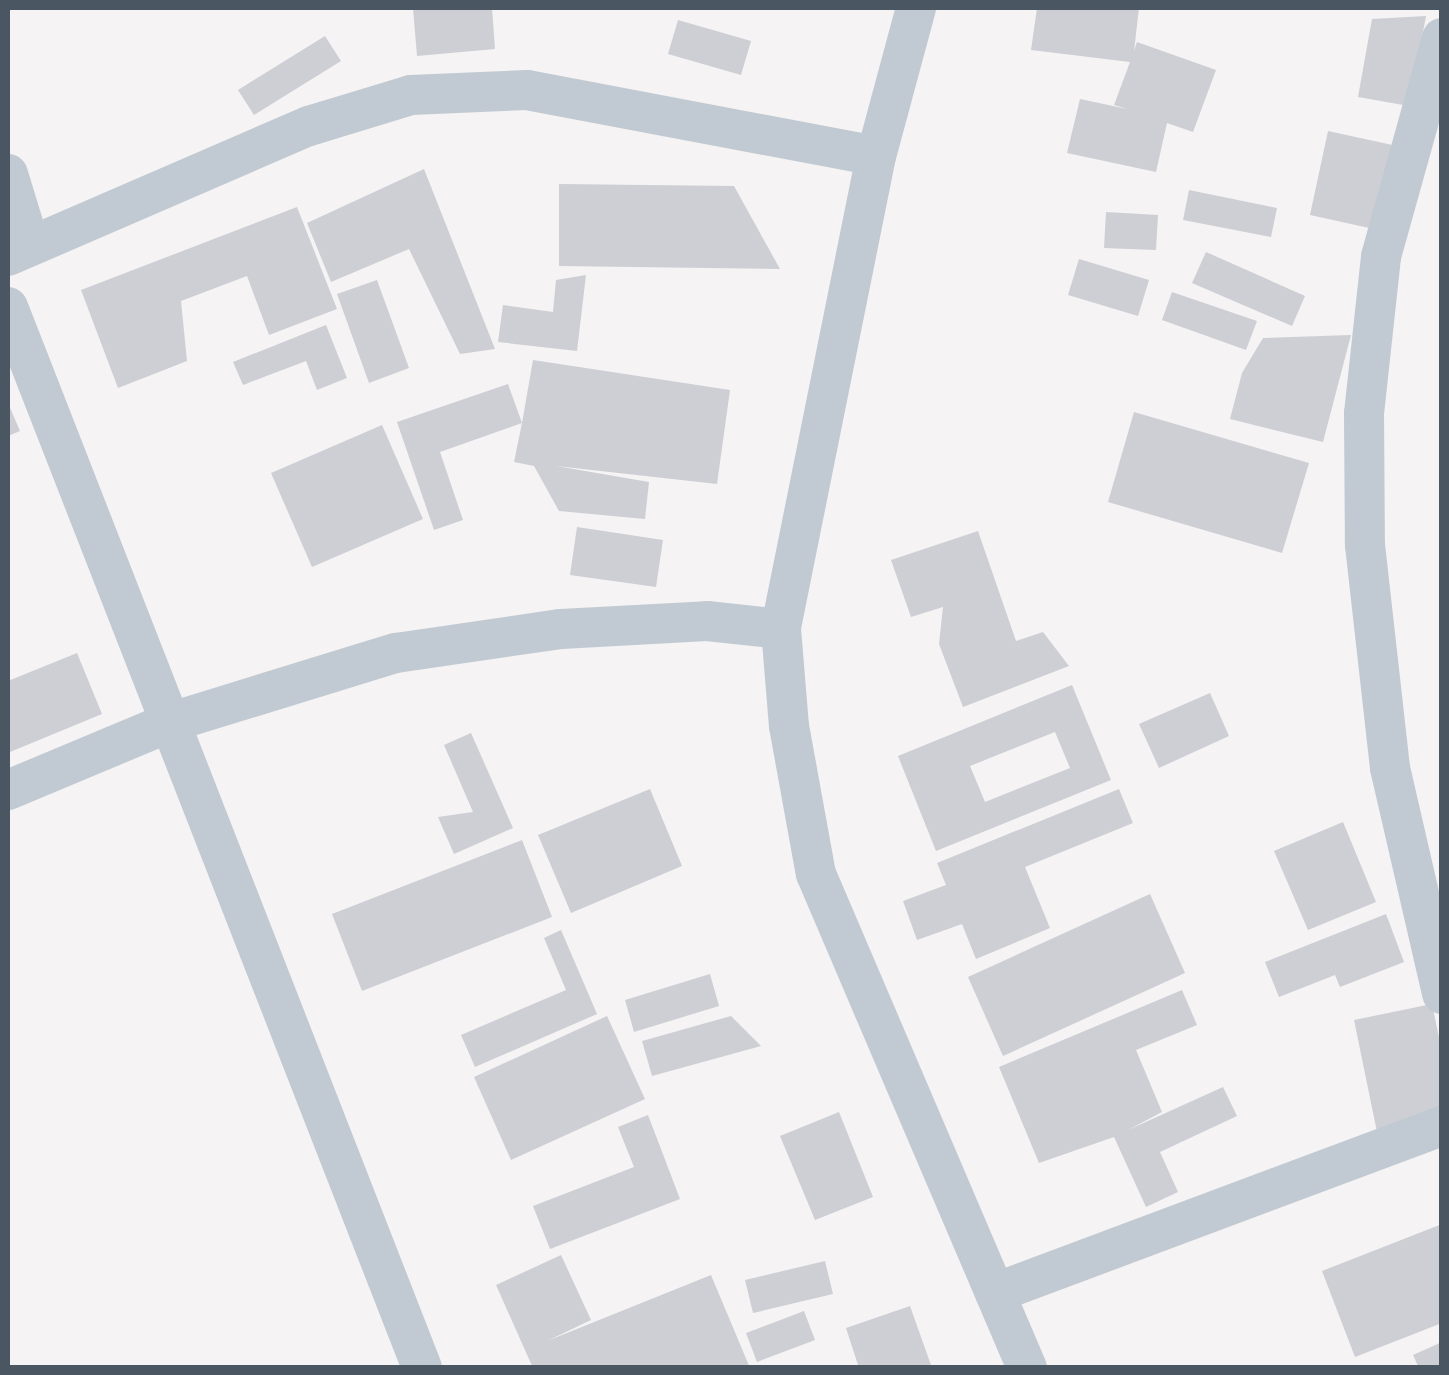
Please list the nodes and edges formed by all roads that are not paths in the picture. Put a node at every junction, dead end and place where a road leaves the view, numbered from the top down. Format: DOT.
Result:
graph roads {
  1 [pos="916,8"];
  2 [pos="1442,38"];
  3 [pos="1432,114"];
  4 [pos="876,156"];
  5 [pos="8,174"];
  6 [pos="19,251"];
  7 [pos="8,307"];
  8 [pos="781,629"];
  9 [pos="168,723"];
  10 [pos="8,790"];
  11 [pos="1430,903"];
  12 [pos="1442,994"];
  13 [pos="1442,1126"];
  14 [pos="996,1293"];
  15 [pos="422,1368"];
  16 [pos="1028,1368"];
  1 -- 4 [label="street"];
  2 -- 3 [label="street"];
  3 -- 11 [label="street"];
  4 -- 6 [label="street"];
  4 -- 8 [label="street"];
  5 -- 6 [label="street"];
  7 -- 9 [label="street"];
  8 -- 9 [label="street"];
  8 -- 14 [label="street"];
  9 -- 10 [label="street"];
  9 -- 15 [label="street"];
  11 -- 12 [label="street"];
  13 -- 14 [label="street"];
  14 -- 16 [label="street"];
}
